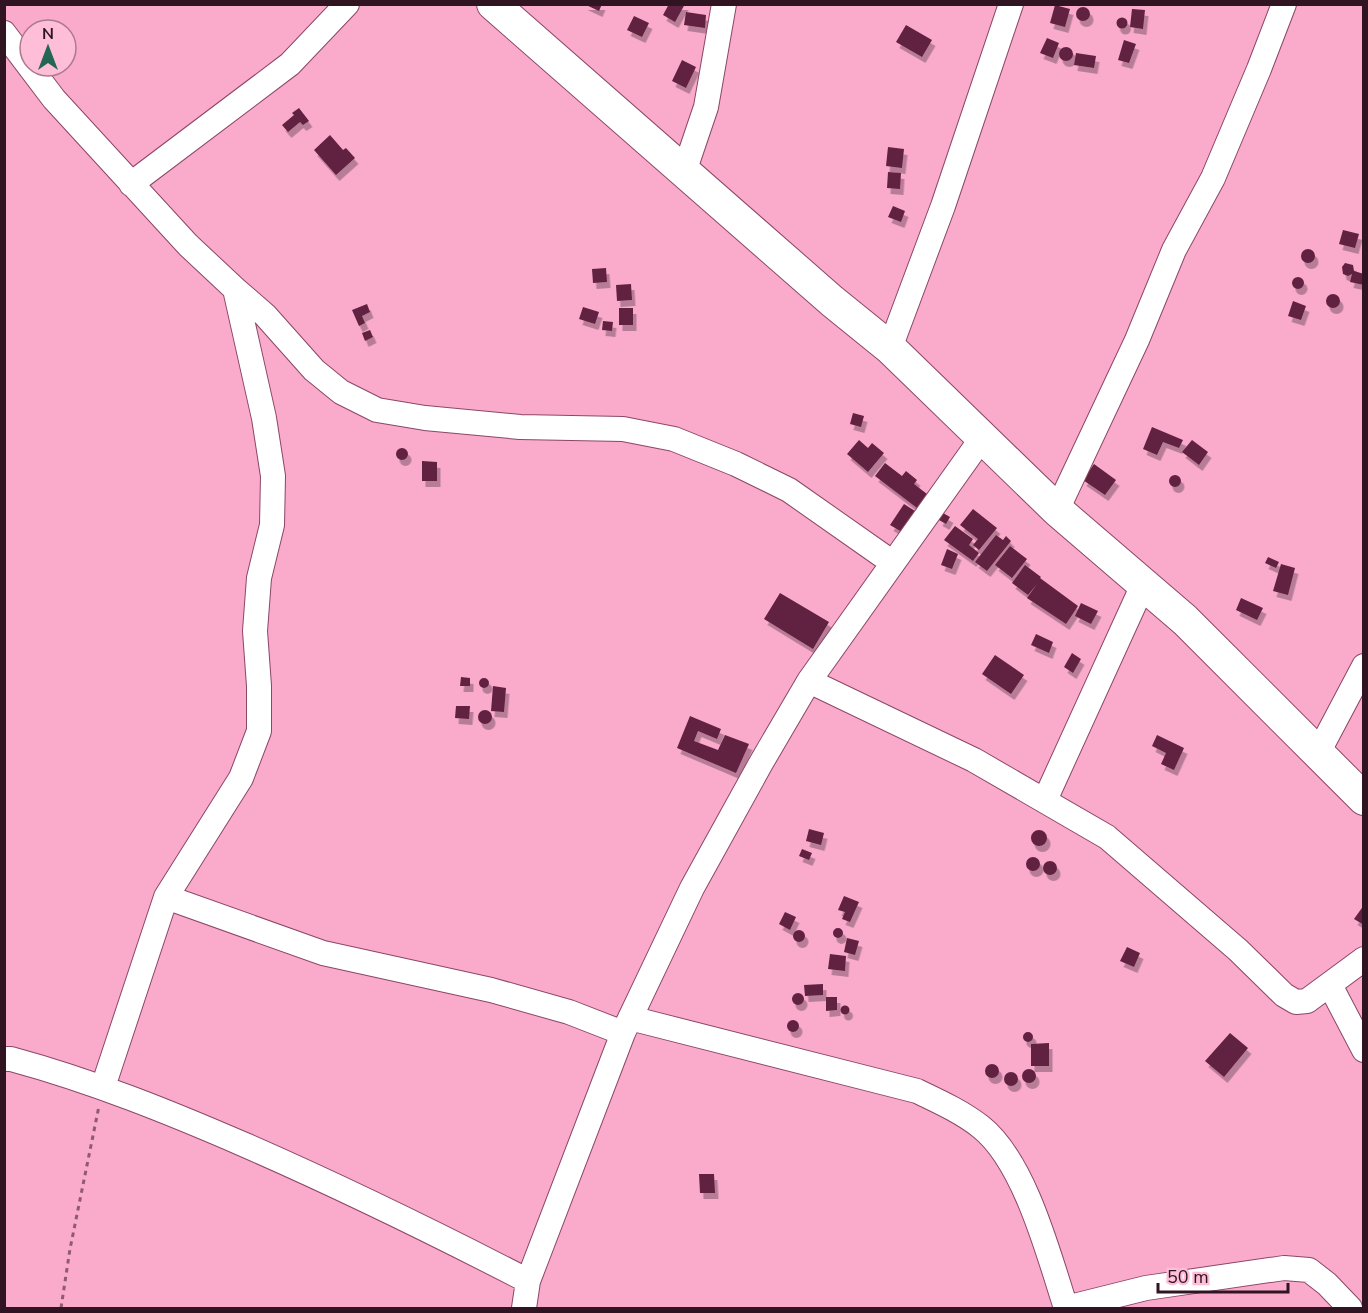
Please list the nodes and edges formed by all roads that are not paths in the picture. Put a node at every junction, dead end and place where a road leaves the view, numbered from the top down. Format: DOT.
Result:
graph roads {
  1 [pos="347,4"];
  2 [pos="494,4"];
  3 [pos="724,4"];
  4 [pos="1011,4"];
  5 [pos="1284,4"];
  6 [pos="4,33"];
  7 [pos="684,171"];
  8 [pos="132,184"];
  9 [pos="235,289"];
  10 [pos="891,348"];
  11 [pos="982,438"];
  12 [pos="1057,510"];
  13 [pos="893,562"];
  14 [pos="1143,585"];
  15 [pos="1364,666"];
  16 [pos="809,681"];
  17 [pos="1318,753"];
  18 [pos="1364,799"];
  19 [pos="1045,800"];
  20 [pos="166,897"];
  21 [pos="1364,959"];
  22 [pos="1330,985"];
  23 [pos="626,1026"];
  24 [pos="1364,1050"];
  25 [pos="4,1059"];
  26 [pos="103,1087"];
  27 [pos="528,1281"];
  28 [pos="524,1308"];
  29 [pos="1066,1308"];
  30 [pos="1350,1308"];
  1 -- 8 [label="street"];
  2 -- 7 [label="main road"];
  3 -- 7 [label="street"];
  4 -- 10 [label="street"];
  5 -- 12 [label="street"];
  6 -- 8 [label="street"];
  7 -- 10 [label="main road"];
  8 -- 9 [label="street"];
  9 -- 13 [label="street"];
  9 -- 20 [label="street"];
  10 -- 11 [label="main road"];
  11 -- 12 [label="main road"];
  11 -- 13 [label="street"];
  12 -- 14 [label="main road"];
  13 -- 16 [label="street"];
  14 -- 17 [label="main road"];
  14 -- 19 [label="street"];
  15 -- 17 [label="street"];
  16 -- 19 [label="street"];
  16 -- 23 [label="street"];
  17 -- 18 [label="main road"];
  19 -- 22 [label="street"];
  20 -- 23 [label="street"];
  20 -- 26 [label="street"];
  21 -- 22 [label="street"];
  22 -- 24 [label="street"];
  23 -- 27 [label="street"];
  23 -- 29 [label="street"];
  25 -- 26 [label="street"];
  26 -- 27 [label="street"];
  27 -- 28 [label="street"];
  29 -- 30 [label="street"];
}
